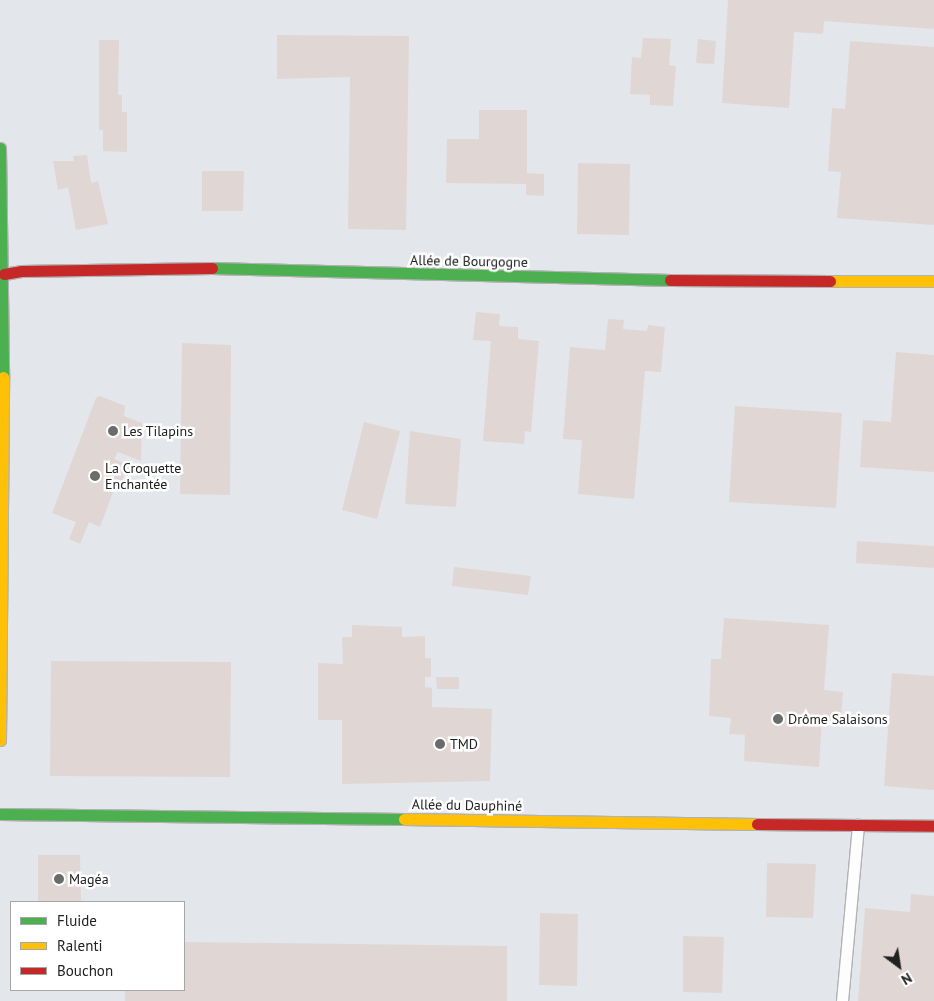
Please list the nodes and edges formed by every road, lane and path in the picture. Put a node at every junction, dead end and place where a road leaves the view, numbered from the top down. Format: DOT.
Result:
graph roads {
  1 [pos="0,148"];
  2 [pos="4,274"];
  3 [pos="934,281"];
  4 [pos="0,740"];
  5 [pos="0,814"];
  6 [pos="858,825"];
  7 [pos="934,826"];
  8 [pos="842,1001"];
  1 -- 2 [label="street"];
  2 -- 3 [label="street, Allée de Bourgogne"];
  2 -- 4 [label="street"];
  5 -- 6 [label="street, Allée du Dauphiné"];
  6 -- 7 [label="street, Allée du Dauphiné"];
  6 -- 8 [label="lane"];
}
